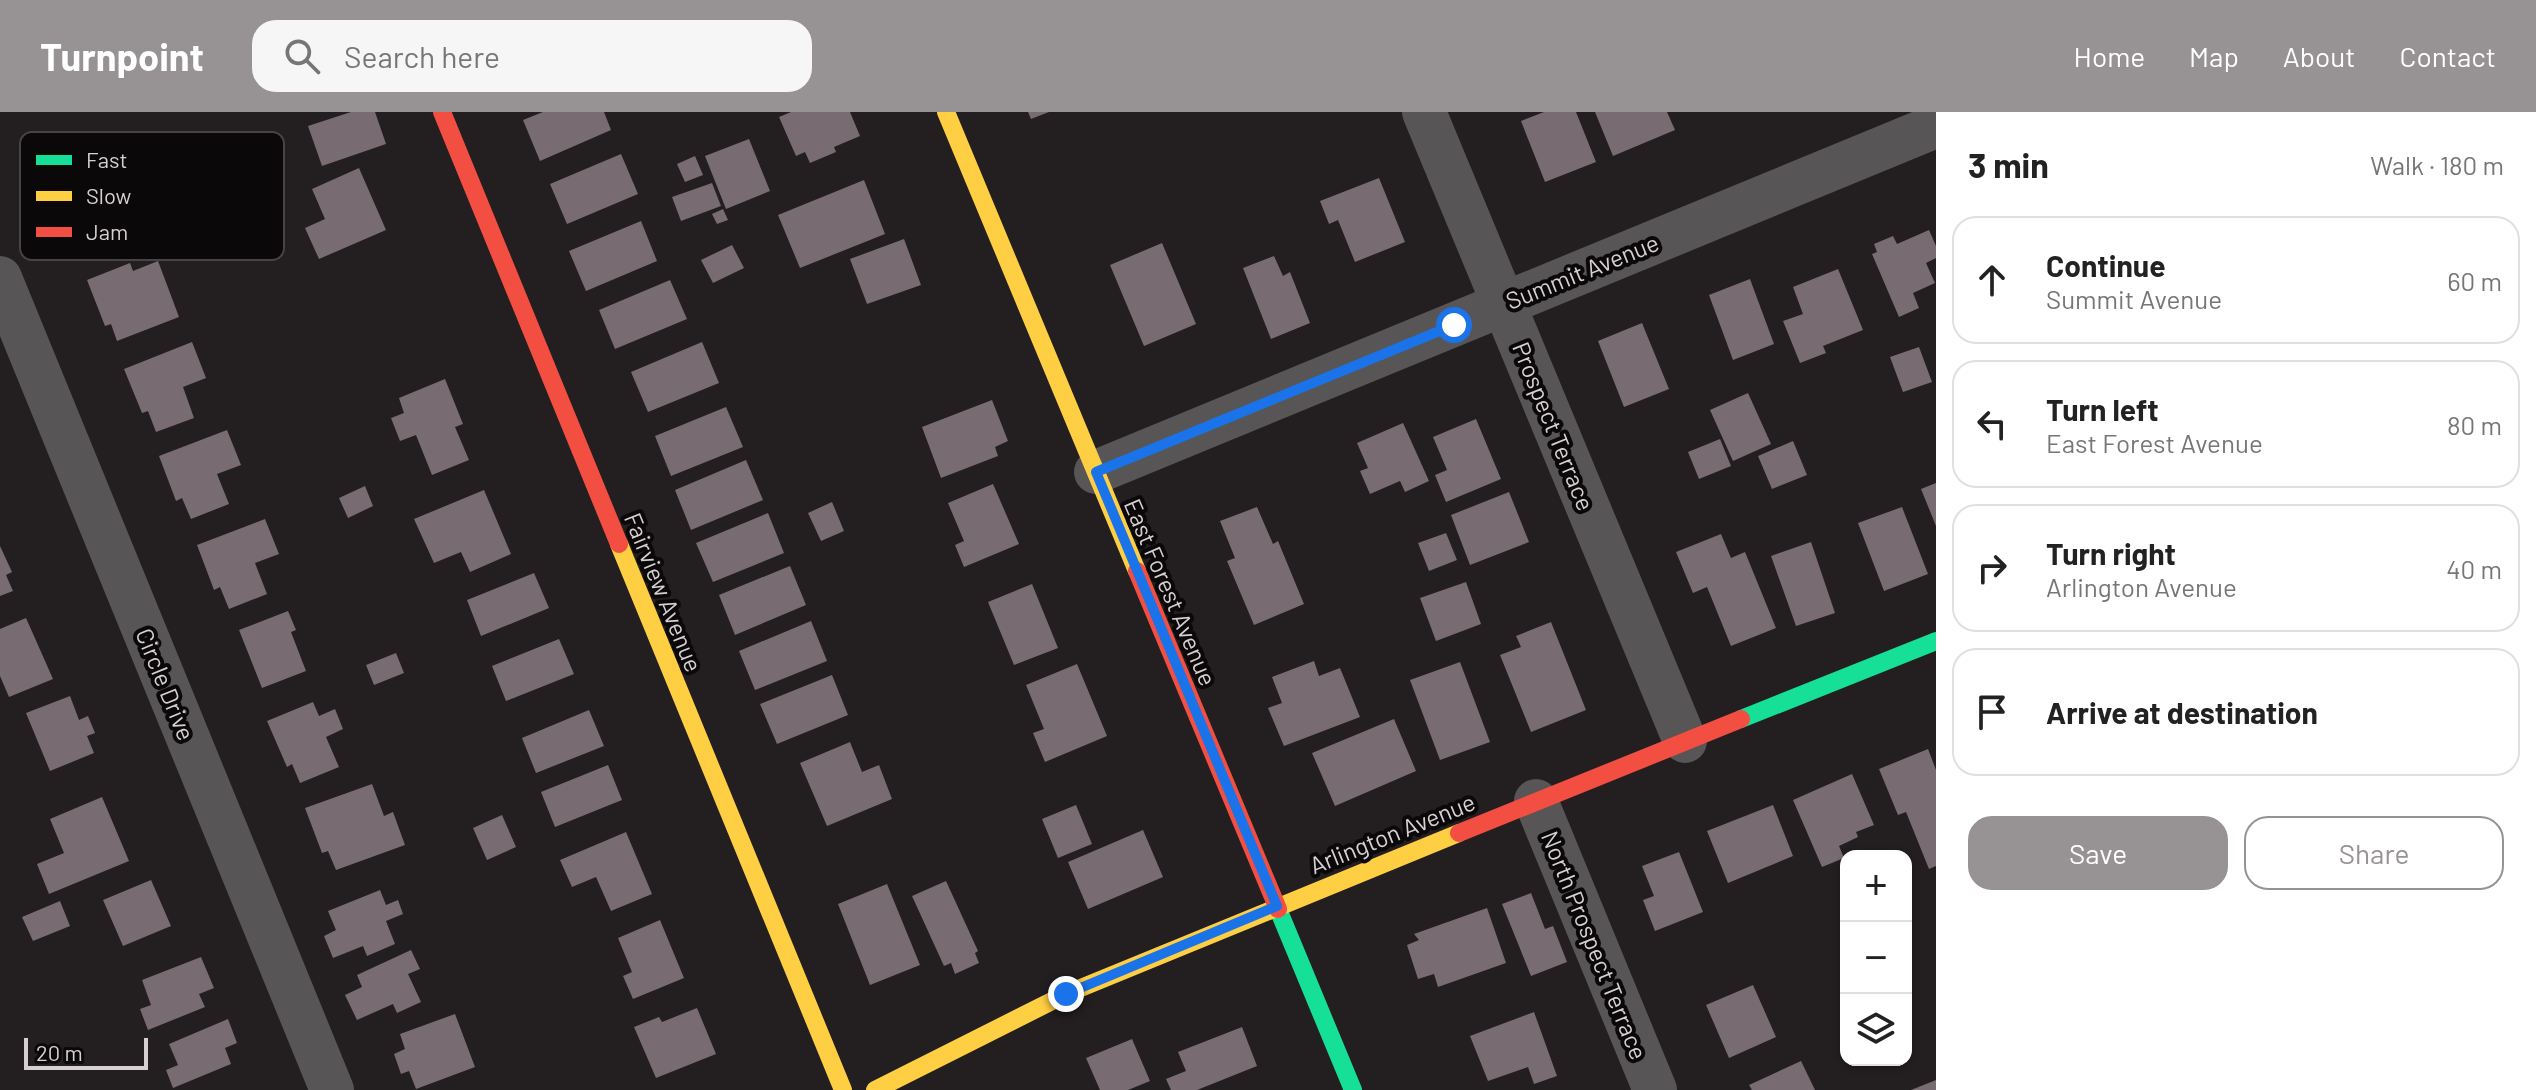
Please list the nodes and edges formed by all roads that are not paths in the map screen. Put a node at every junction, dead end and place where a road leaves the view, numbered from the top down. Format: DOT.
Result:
graph roads {
  1 [pos="442,112"];
  2 [pos="946,112"];
  3 [pos="1424,112"];
  4 [pos="1936,126"];
  5 [pos="0,278"];
  6 [pos="1503,303"];
  7 [pos="1096,472"];
  8 [pos="1936,641"];
  9 [pos="1685,741"];
  10 [pos="1536,801"];
  11 [pos="1277,906"];
  12 [pos="332,1090"];
  13 [pos="843,1090"];
  14 [pos="875,1090"];
  15 [pos="1353,1090"];
  16 [pos="1655,1090"];
  1 -- 13 [label="street, Fairview Avenue"];
  2 -- 7 [label="street, East Forest Avenue"];
  3 -- 6 [label="street, Prospect Terrace"];
  4 -- 6 [label="street, Summit Avenue"];
  5 -- 12 [label="street, Circle Drive"];
  6 -- 7 [label="street, Summit Avenue"];
  6 -- 9 [label="street, Prospect Terrace"];
  7 -- 11 [label="street, East Forest Avenue"];
  8 -- 9 [label="street, Arlington Avenue"];
  9 -- 10 [label="street, Arlington Avenue"];
  10 -- 11 [label="street, Arlington Avenue"];
  10 -- 16 [label="street, North Prospect Terrace"];
  11 -- 14 [label="street, Arlington Avenue"];
  11 -- 15 [label="street, East Forest Avenue"];
}
